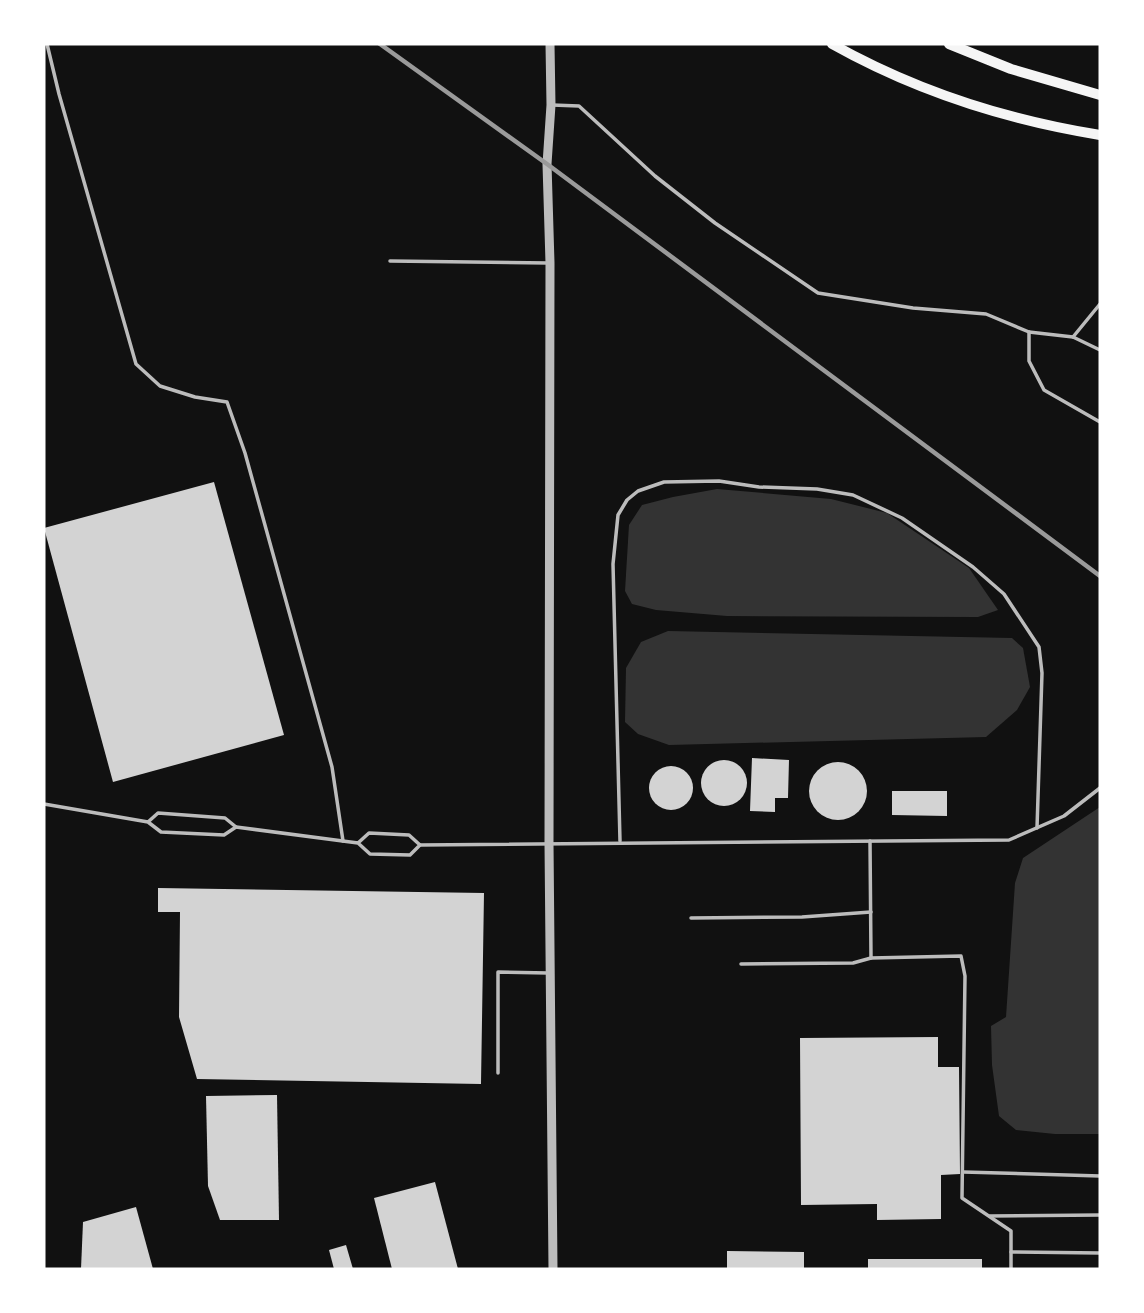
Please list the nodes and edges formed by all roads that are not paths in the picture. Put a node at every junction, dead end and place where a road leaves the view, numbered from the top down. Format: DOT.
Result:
graph roads {
  1 [pos="47,44"];
  2 [pos="550,44"];
  3 [pos="832,44"];
  4 [pos="949,44"];
  5 [pos="1100,95"];
  6 [pos="551,105"];
  7 [pos="1100,135"];
  8 [pos="390,261"];
  9 [pos="550,263"];
  10 [pos="1100,304"];
  11 [pos="1029,332"];
  12 [pos="1073,337"];
  13 [pos="1100,350"];
  14 [pos="1100,422"];
  15 [pos="1100,788"];
  16 [pos="44,804"];
  17 [pos="148,822"];
  18 [pos="236,827"];
  19 [pos="1037,828"];
  20 [pos="343,841"];
  21 [pos="620,841"];
  22 [pos="870,841"];
  23 [pos="358,843"];
  24 [pos="549,843"];
  25 [pos="419,845"];
  26 [pos="871,912"];
  27 [pos="691,918"];
  28 [pos="871,958"];
  29 [pos="741,964"];
  30 [pos="550,973"];
  31 [pos="498,1073"];
  32 [pos="963,1172"];
  33 [pos="1100,1176"];
  34 [pos="1100,1215"];
  35 [pos="989,1216"];
  36 [pos="1011,1252"];
  37 [pos="1100,1253"];
  38 [pos="553,1269"];
  39 [pos="1011,1269"];
  1 -- 20 [label="lane"];
  2 -- 6 [label="street"];
  3 -- 7 [label="main road"];
  4 -- 5 [label="main road"];
  6 -- 9 [label="street"];
  6 -- 11 [label="lane"];
  8 -- 9 [label="lane"];
  9 -- 24 [label="street"];
  10 -- 12 [label="lane"];
  11 -- 12 [label="lane"];
  11 -- 14 [label="lane"];
  12 -- 13 [label="lane"];
  15 -- 19 [label="lane"];
  16 -- 17 [label="lane"];
  17 -- 18 [label="lane"];
  17 -- 18 [label="lane"];
  18 -- 20 [label="lane"];
  19 -- 21 [label="lane"];
  19 -- 22 [label="lane"];
  20 -- 23 [label="lane"];
  21 -- 22 [label="lane"];
  21 -- 24 [label="lane"];
  22 -- 26 [label="lane"];
  23 -- 25 [label="lane"];
  23 -- 25 [label="lane"];
  24 -- 25 [label="lane"];
  24 -- 30 [label="street"];
  26 -- 27 [label="lane"];
  26 -- 28 [label="lane"];
  28 -- 29 [label="lane"];
  28 -- 32 [label="lane"];
  30 -- 31 [label="lane"];
  30 -- 38 [label="street"];
  32 -- 33 [label="lane"];
  32 -- 35 [label="lane"];
  34 -- 35 [label="lane"];
  35 -- 36 [label="lane"];
  36 -- 37 [label="lane"];
  36 -- 39 [label="lane"];
}
